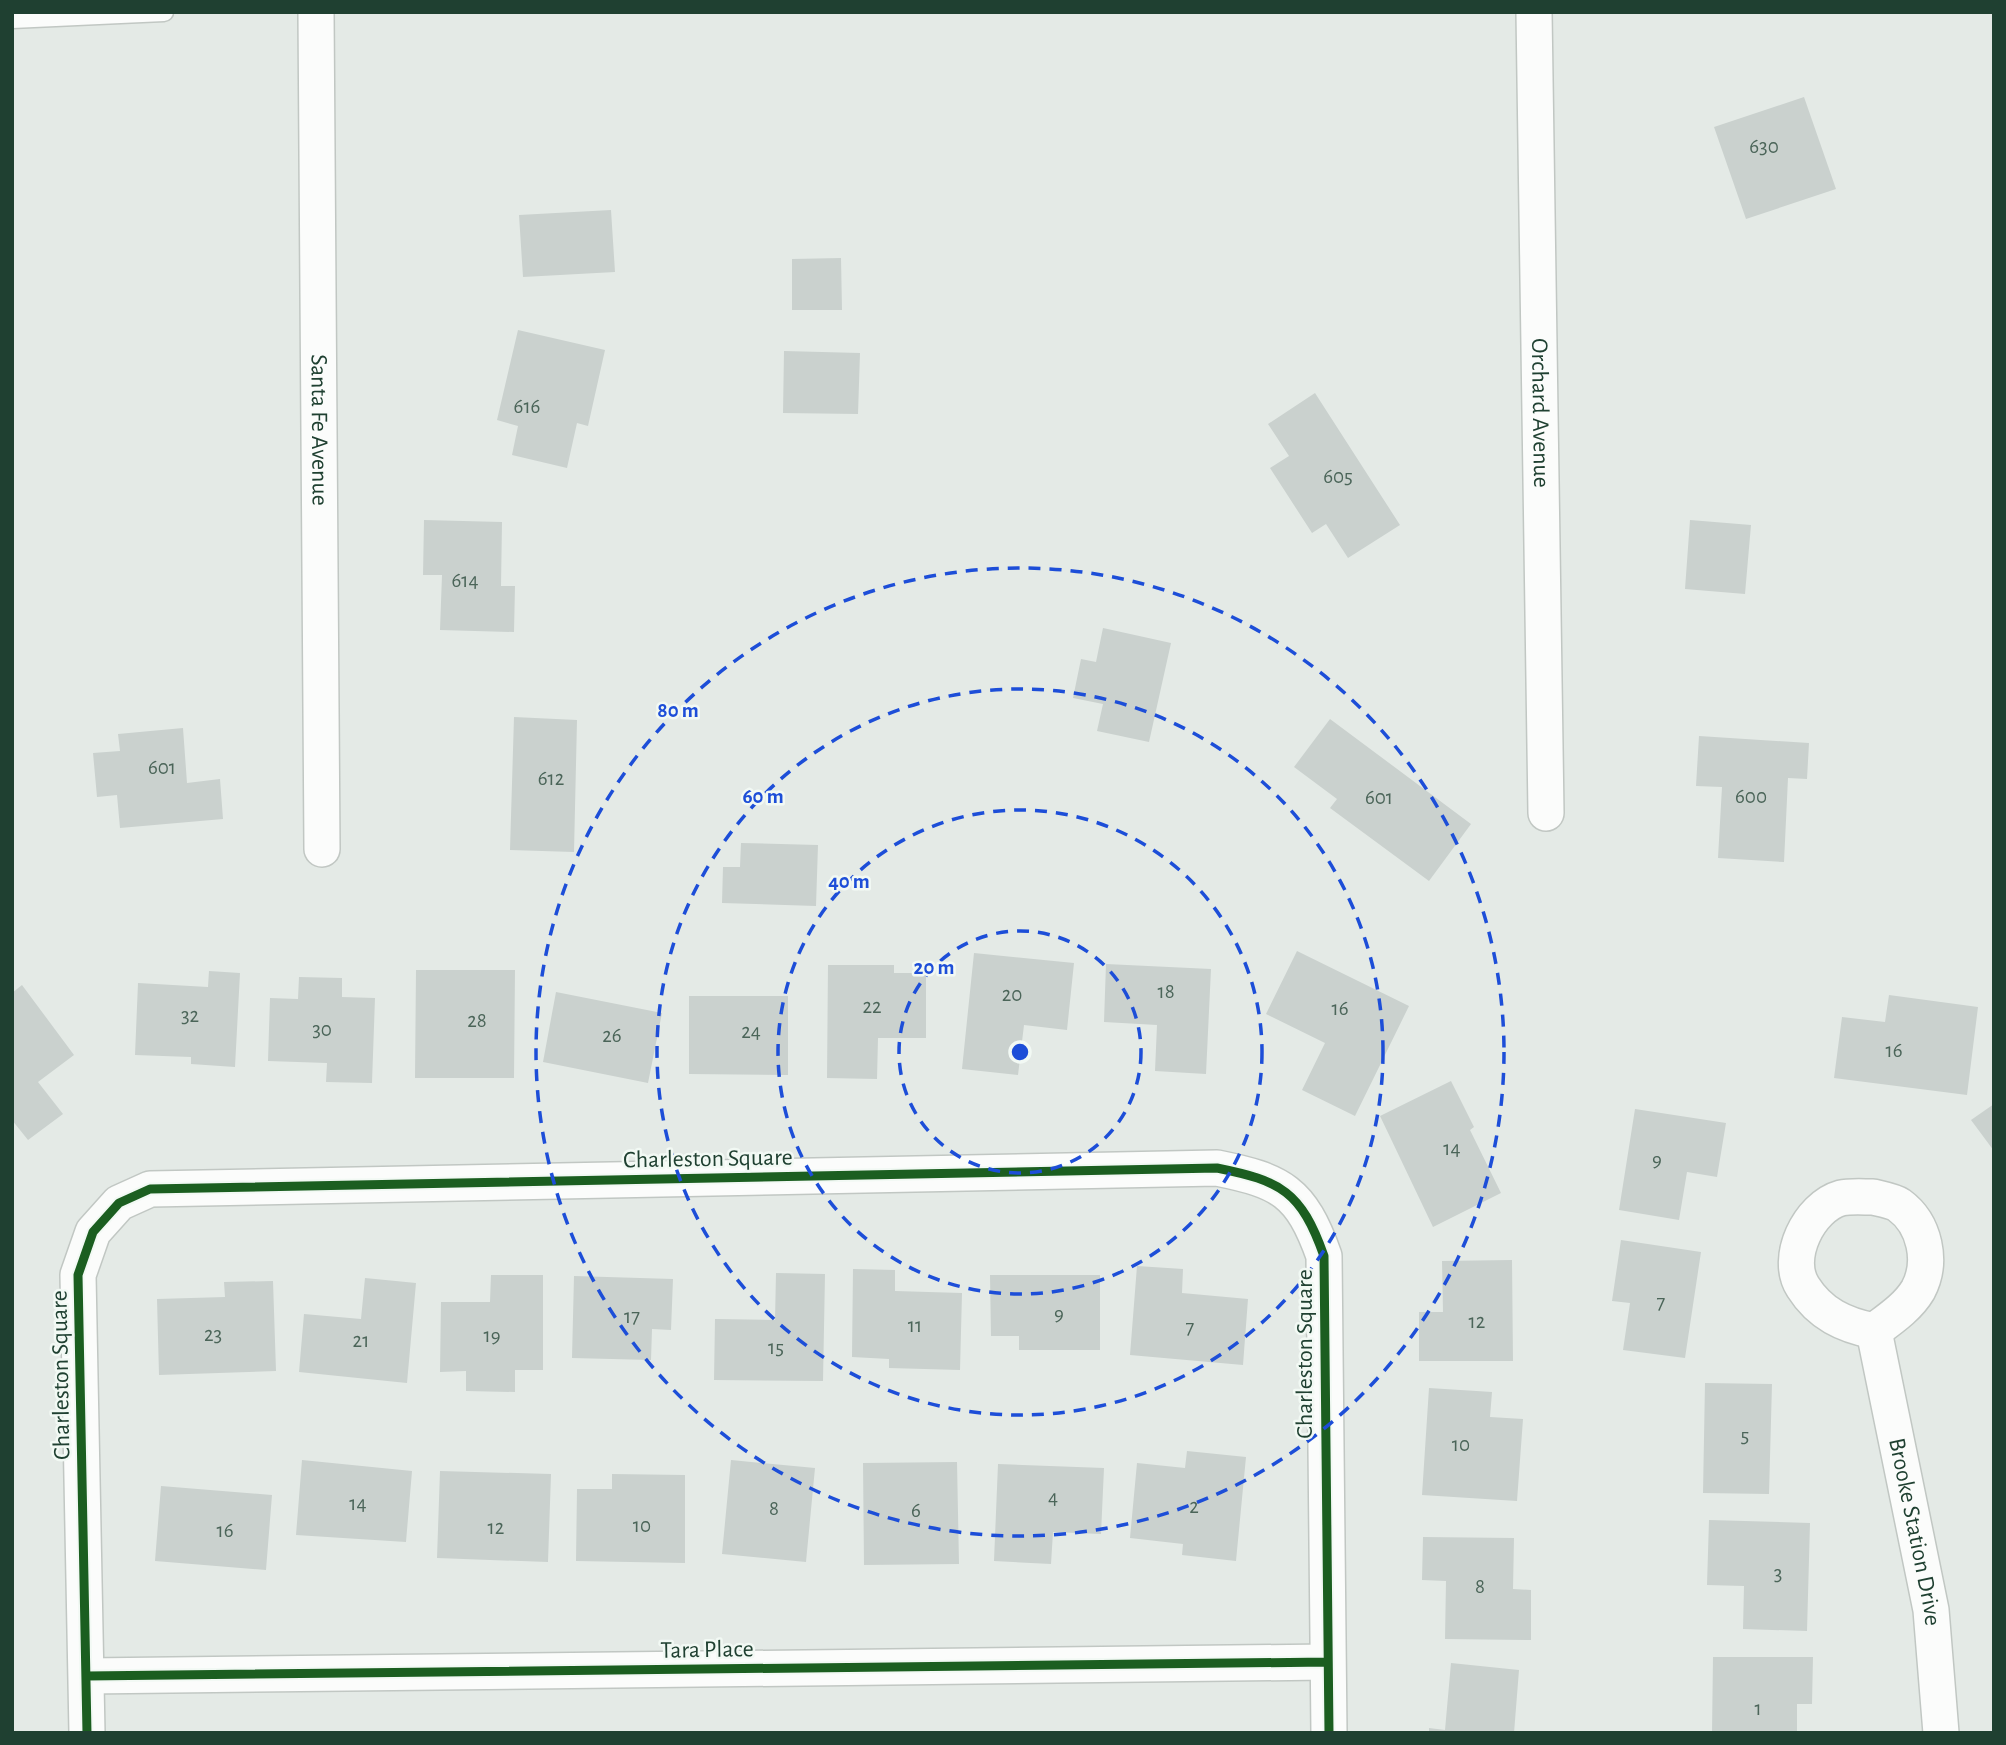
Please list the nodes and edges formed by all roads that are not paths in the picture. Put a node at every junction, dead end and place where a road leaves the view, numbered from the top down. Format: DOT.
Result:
graph roads {
  1 [pos="164,12"];
  2 [pos="316,12"];
  3 [pos="1534,12"];
  4 [pos="12,19"];
  5 [pos="1546,813"];
  6 [pos="322,849"];
  7 [pos="1874,1331"];
  8 [pos="1327,1662"];
  9 [pos="87,1676"];
  10 [pos="88,1733"];
  11 [pos="1329,1733"];
  12 [pos="1941,1733"];
  1 -- 4 [label="lane"];
  2 -- 6 [label="street, Santa Fe Avenue"];
  3 -- 5 [label="street, Orchard Avenue"];
  7 -- 12 [label="street, Brooke Station Drive"];
  8 -- 9 [label="street, Tara Place"];
  8 -- 9 [label="street, Charleston Square"];
  8 -- 11 [label="street, Charleston Square"];
  9 -- 10 [label="street, Charleston Square"];
}
